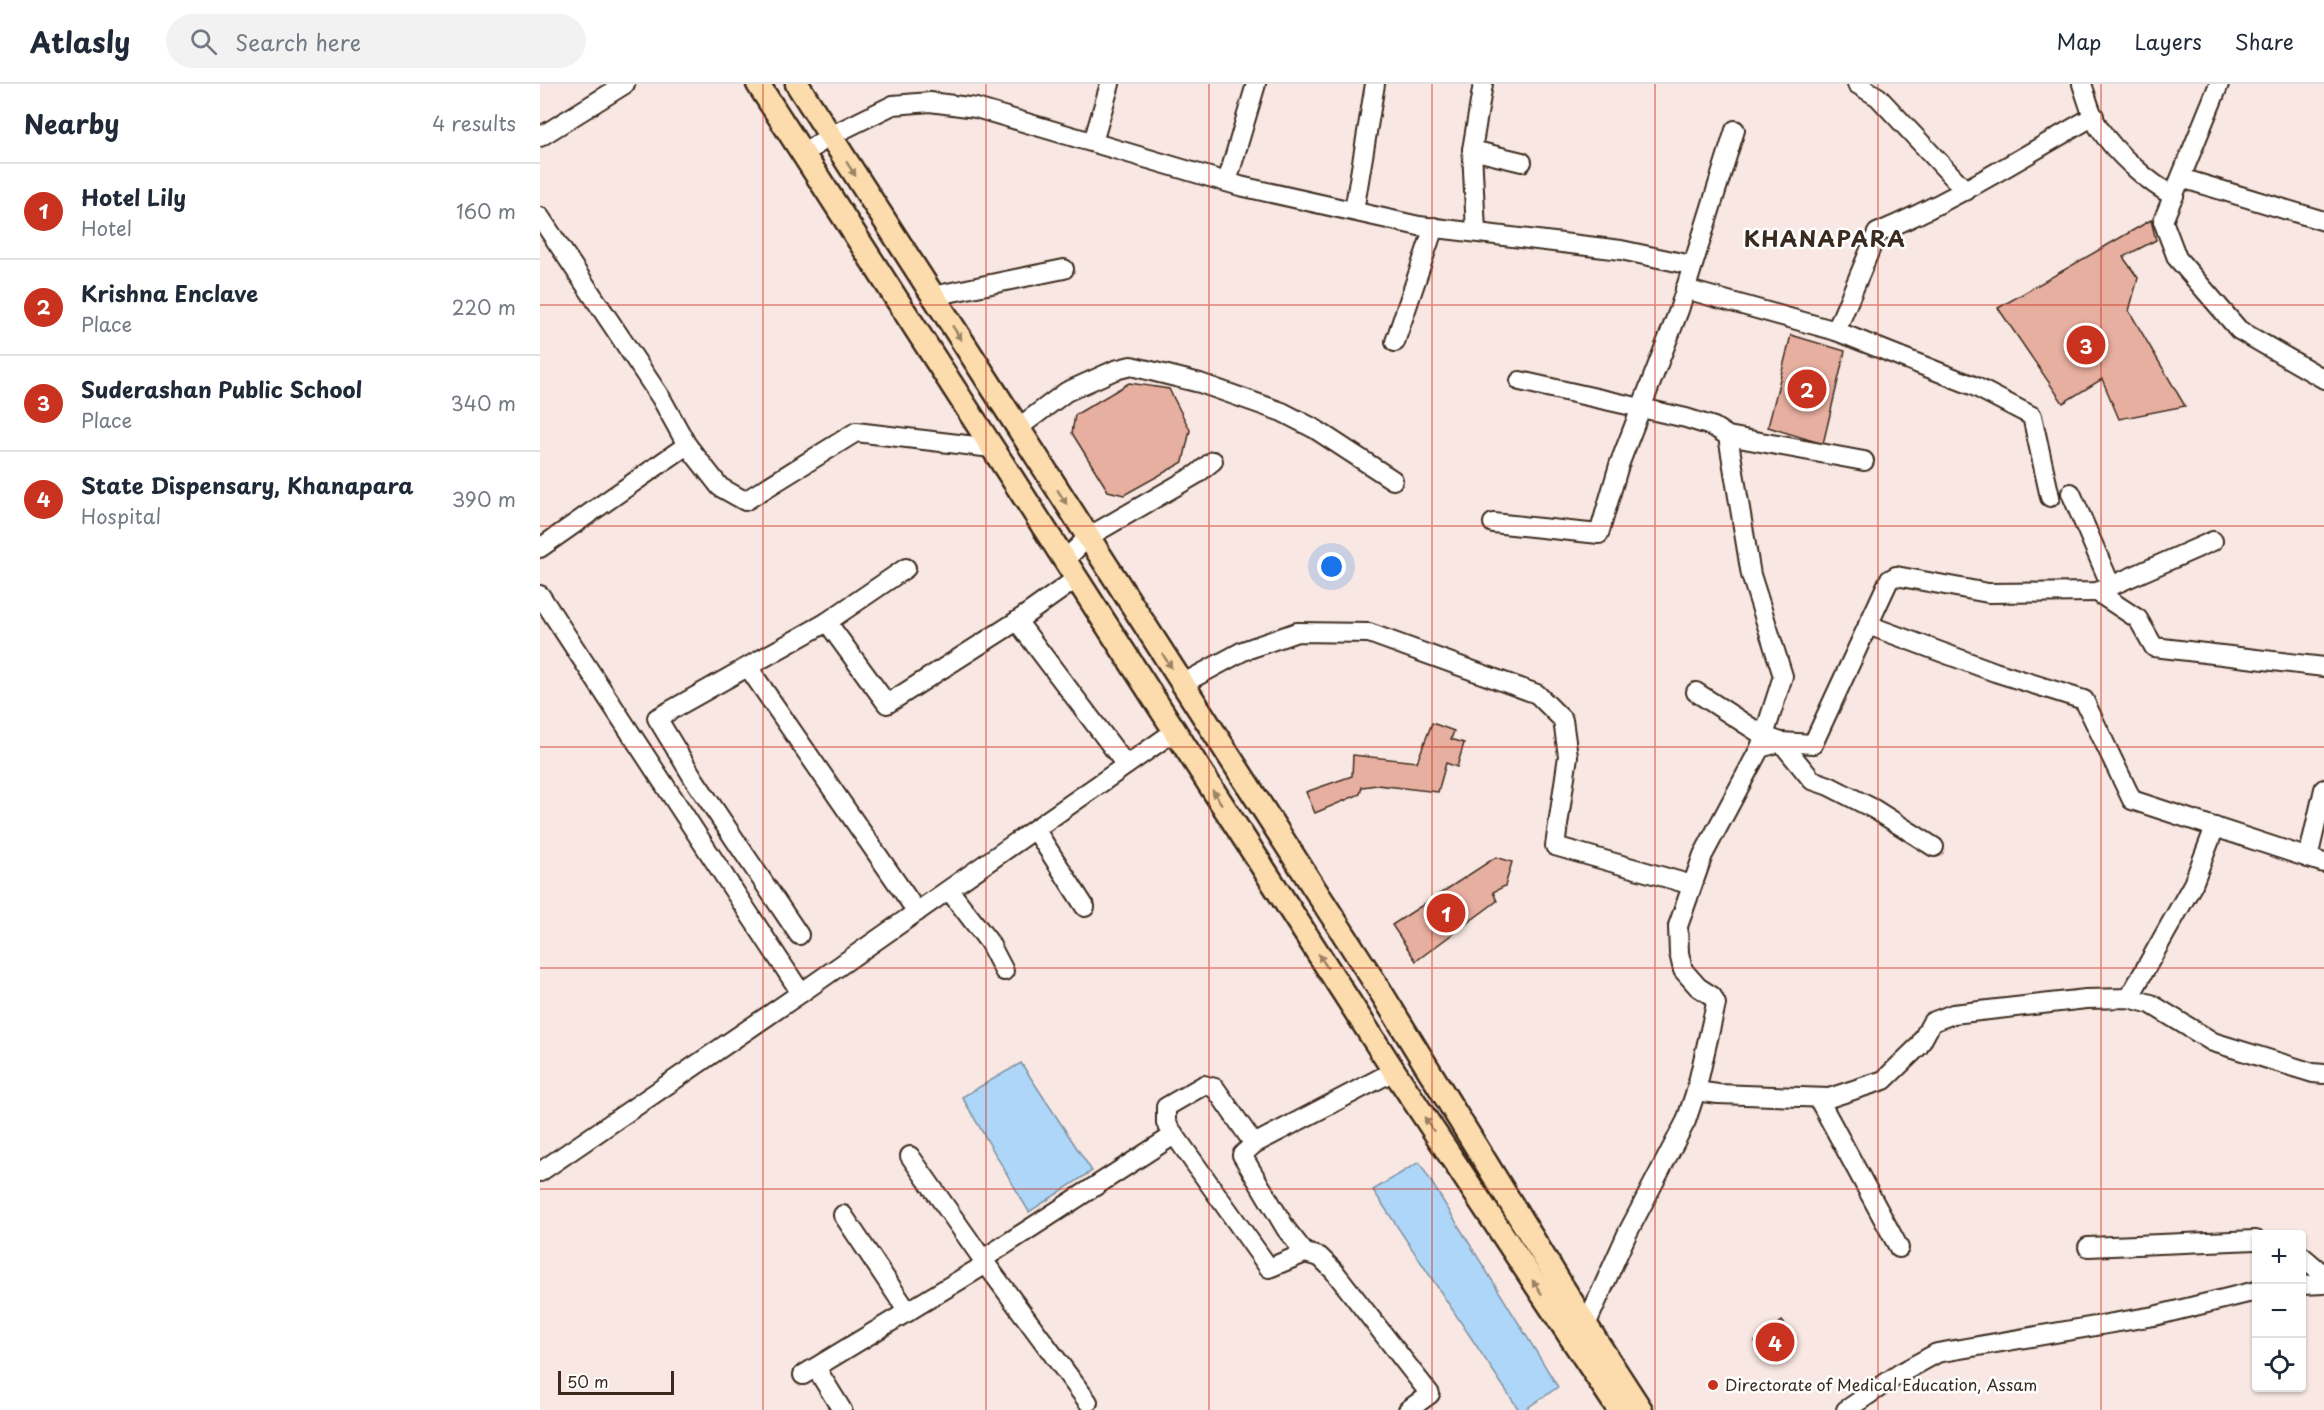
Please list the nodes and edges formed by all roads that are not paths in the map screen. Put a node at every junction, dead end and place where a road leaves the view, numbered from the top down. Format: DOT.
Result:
graph roads {
  1 [pos="625,84"];
  2 [pos="758,84"];
  3 [pos="797,84"];
  4 [pos="1110,84"];
  5 [pos="1256,84"];
  6 [pos="1375,84"];
  7 [pos="1483,84"];
  8 [pos="1857,84"];
  9 [pos="2082,84"];
  10 [pos="2219,84"];
  11 [pos="2094,116"];
  12 [pos="1735,130"];
  13 [pos="830,136"];
  14 [pos="540,137"];
  15 [pos="1093,142"];
  16 [pos="1472,150"];
  17 [pos="803,154"];
  18 [pos="1522,162"];
  19 [pos="2181,178"];
  20 [pos="1227,182"];
  21 [pos="1966,191"];
  22 [pos="2174,196"];
  23 [pos="1354,211"];
  24 [pos="540,217"];
  25 [pos="2324,221"];
  26 [pos="1434,227"];
  27 [pos="1476,232"];
  28 [pos="1691,265"];
  29 [pos="1064,269"];
  30 [pos="1685,289"];
  31 [pos="933,296"];
  32 [pos="1836,331"];
  33 [pos="1395,342"];
  34 [pos="2324,379"];
  35 [pos="1520,381"];
  36 [pos="1641,408"];
  37 [pos="1018,428"];
  38 [pos="1728,436"];
  39 [pos="687,445"];
  40 [pos="993,448"];
  41 [pos="1213,460"];
  42 [pos="1864,461"];
  43 [pos="1393,480"];
  44 [pos="2071,493"];
  45 [pos="2050,497"];
  46 [pos="1493,523"];
  47 [pos="1088,537"];
  48 [pos="2213,541"];
  49 [pos="540,548"];
  50 [pos="906,568"];
  51 [pos="1071,569"];
  52 [pos="2104,589"];
  53 [pos="540,595"];
  54 [pos="1017,621"];
  55 [pos="828,622"];
  56 [pos="1868,625"];
  57 [pos="2324,666"];
  58 [pos="748,667"];
  59 [pos="1182,684"];
  60 [pos="1696,692"];
  61 [pos="1175,731"];
  62 [pos="1768,742"];
  63 [pos="1126,765"];
  64 [pos="2324,789"];
  65 [pos="2215,827"];
  66 [pos="1035,830"];
  67 [pos="1935,847"];
  68 [pos="2316,861"];
  69 [pos="1692,885"];
  70 [pos="949,890"];
  71 [pos="1085,907"];
  72 [pos="917,912"];
  73 [pos="799,936"];
  74 [pos="1004,971"];
  75 [pos="801,993"];
  76 [pos="2129,998"];
  77 [pos="1394,1071"];
  78 [pos="2324,1074"];
  79 [pos="1696,1091"];
  80 [pos="1818,1098"];
  81 [pos="1174,1136"];
  82 [pos="1254,1144"];
  83 [pos="910,1156"];
  84 [pos="540,1172"];
  85 [pos="843,1215"];
  86 [pos="2252,1240"];
  87 [pos="2088,1247"];
  88 [pos="1899,1248"];
  89 [pos="1305,1253"];
  90 [pos="2306,1260"];
  91 [pos="985,1261"];
  92 [pos="2324,1275"];
  93 [pos="2324,1284"];
  94 [pos="2306,1285"];
  95 [pos="2252,1292"];
  96 [pos="908,1312"];
  97 [pos="1578,1330"];
  98 [pos="1610,1391"];
  99 [pos="1088,1402"];
  100 [pos="842,1410"];
  101 [pos="1408,1410"];
  102 [pos="1619,1410"];
  103 [pos="1641,1410"];
  104 [pos="1654,1410"];
  105 [pos="1846,1410"];
  1 -- 14 [label="street"];
  2 -- 17 [label="main road"];
  3 -- 13 [label="main road"];
  4 -- 15 [label="street"];
  5 -- 20 [label="street"];
  6 -- 23 [label="street"];
  7 -- 16 [label="street"];
  8 -- 21 [label="street"];
  9 -- 11 [label="street"];
  10 -- 19 [label="street"];
  11 -- 21 [label="street"];
  11 -- 22 [label="street"];
  12 -- 28 [label="street"];
  13 -- 15 [label="street"];
  13 -- 17 [label="street"];
  13 -- 31 [label="main road, one-way"];
  15 -- 20 [label="street"];
  16 -- 18 [label="street"];
  16 -- 27 [label="street"];
  17 -- 40 [label="main road"];
  19 -- 22 [label="street"];
  19 -- 25 [label="street"];
  20 -- 23 [label="street"];
  21 -- 32 [label="street"];
  22 -- 34 [label="street"];
  23 -- 26 [label="street"];
  24 -- 39 [label="street"];
  26 -- 27 [label="street"];
  26 -- 33 [label="street"];
  27 -- 28 [label="street"];
  28 -- 30 [label="street"];
  29 -- 31 [label="street"];
  30 -- 32 [label="street"];
  30 -- 36 [label="street"];
  31 -- 37 [label="main road, one-way"];
  32 -- 45 [label="street"];
  35 -- 36 [label="street"];
  36 -- 38 [label="street"];
  36 -- 46 [label="street"];
  37 -- 43 [label="street"];
  37 -- 47 [label="main road, one-way"];
  38 -- 42 [label="street"];
  38 -- 62 [label="street"];
  39 -- 40 [label="street"];
  39 -- 49 [label="street"];
  40 -- 51 [label="main road"];
  41 -- 47 [label="street"];
  44 -- 52 [label="street"];
  47 -- 51 [label="street"];
  47 -- 59 [label="main road, one-way"];
  48 -- 52 [label="street"];
  50 -- 55 [label="street"];
  51 -- 54 [label="street"];
  51 -- 61 [label="main road"];
  52 -- 56 [label="street"];
  52 -- 57 [label="street"];
  53 -- 75 [label="street"];
  54 -- 55 [label="street"];
  54 -- 63 [label="street"];
  55 -- 58 [label="street"];
  56 -- 62 [label="street"];
  56 -- 65 [label="street"];
  58 -- 72 [label="street"];
  58 -- 73 [label="street"];
  59 -- 69 [label="street"];
  59 -- 97 [label="main road"];
  60 -- 62 [label="street"];
  61 -- 63 [label="street"];
  77 -- 61 [label="main road, one-way"];
  62 -- 67 [label="street"];
  62 -- 69 [label="street"];
  63 -- 66 [label="street"];
  64 -- 68 [label="street"];
  65 -- 68 [label="street"];
  65 -- 76 [label="street"];
  66 -- 70 [label="street"];
  66 -- 71 [label="street"];
  69 -- 79 [label="street"];
  70 -- 72 [label="street"];
  70 -- 74 [label="street"];
  72 -- 75 [label="street"];
  75 -- 84 [label="street"];
  76 -- 78 [label="street"];
  76 -- 80 [label="street"];
  77 -- 82 [label="street"];
  97 -- 77 [label="main road, one-way"];
  79 -- 80 [label="street"];
  79 -- 97 [label="street"];
  80 -- 88 [label="street"];
  81 -- 82 [label="street"];
  81 -- 89 [label="street"];
  81 -- 91 [label="street"];
  82 -- 89 [label="street"];
  83 -- 91 [label="street"];
  85 -- 96 [label="street"];
  86 -- 87 [label="street"];
  89 -- 101 [label="street"];
  90 -- 92 [label="street"];
  91 -- 96 [label="street"];
  91 -- 99 [label="street"];
  93 -- 94 [label="street"];
  95 -- 105 [label="street"];
  96 -- 100 [label="street"];
  97 -- 98 [label="main road"];
  97 -- 98 [label="main road"];
  97 -- 104 [label="main road"];
  98 -- 102 [label="main road"];
  98 -- 103 [label="main road"];
}
